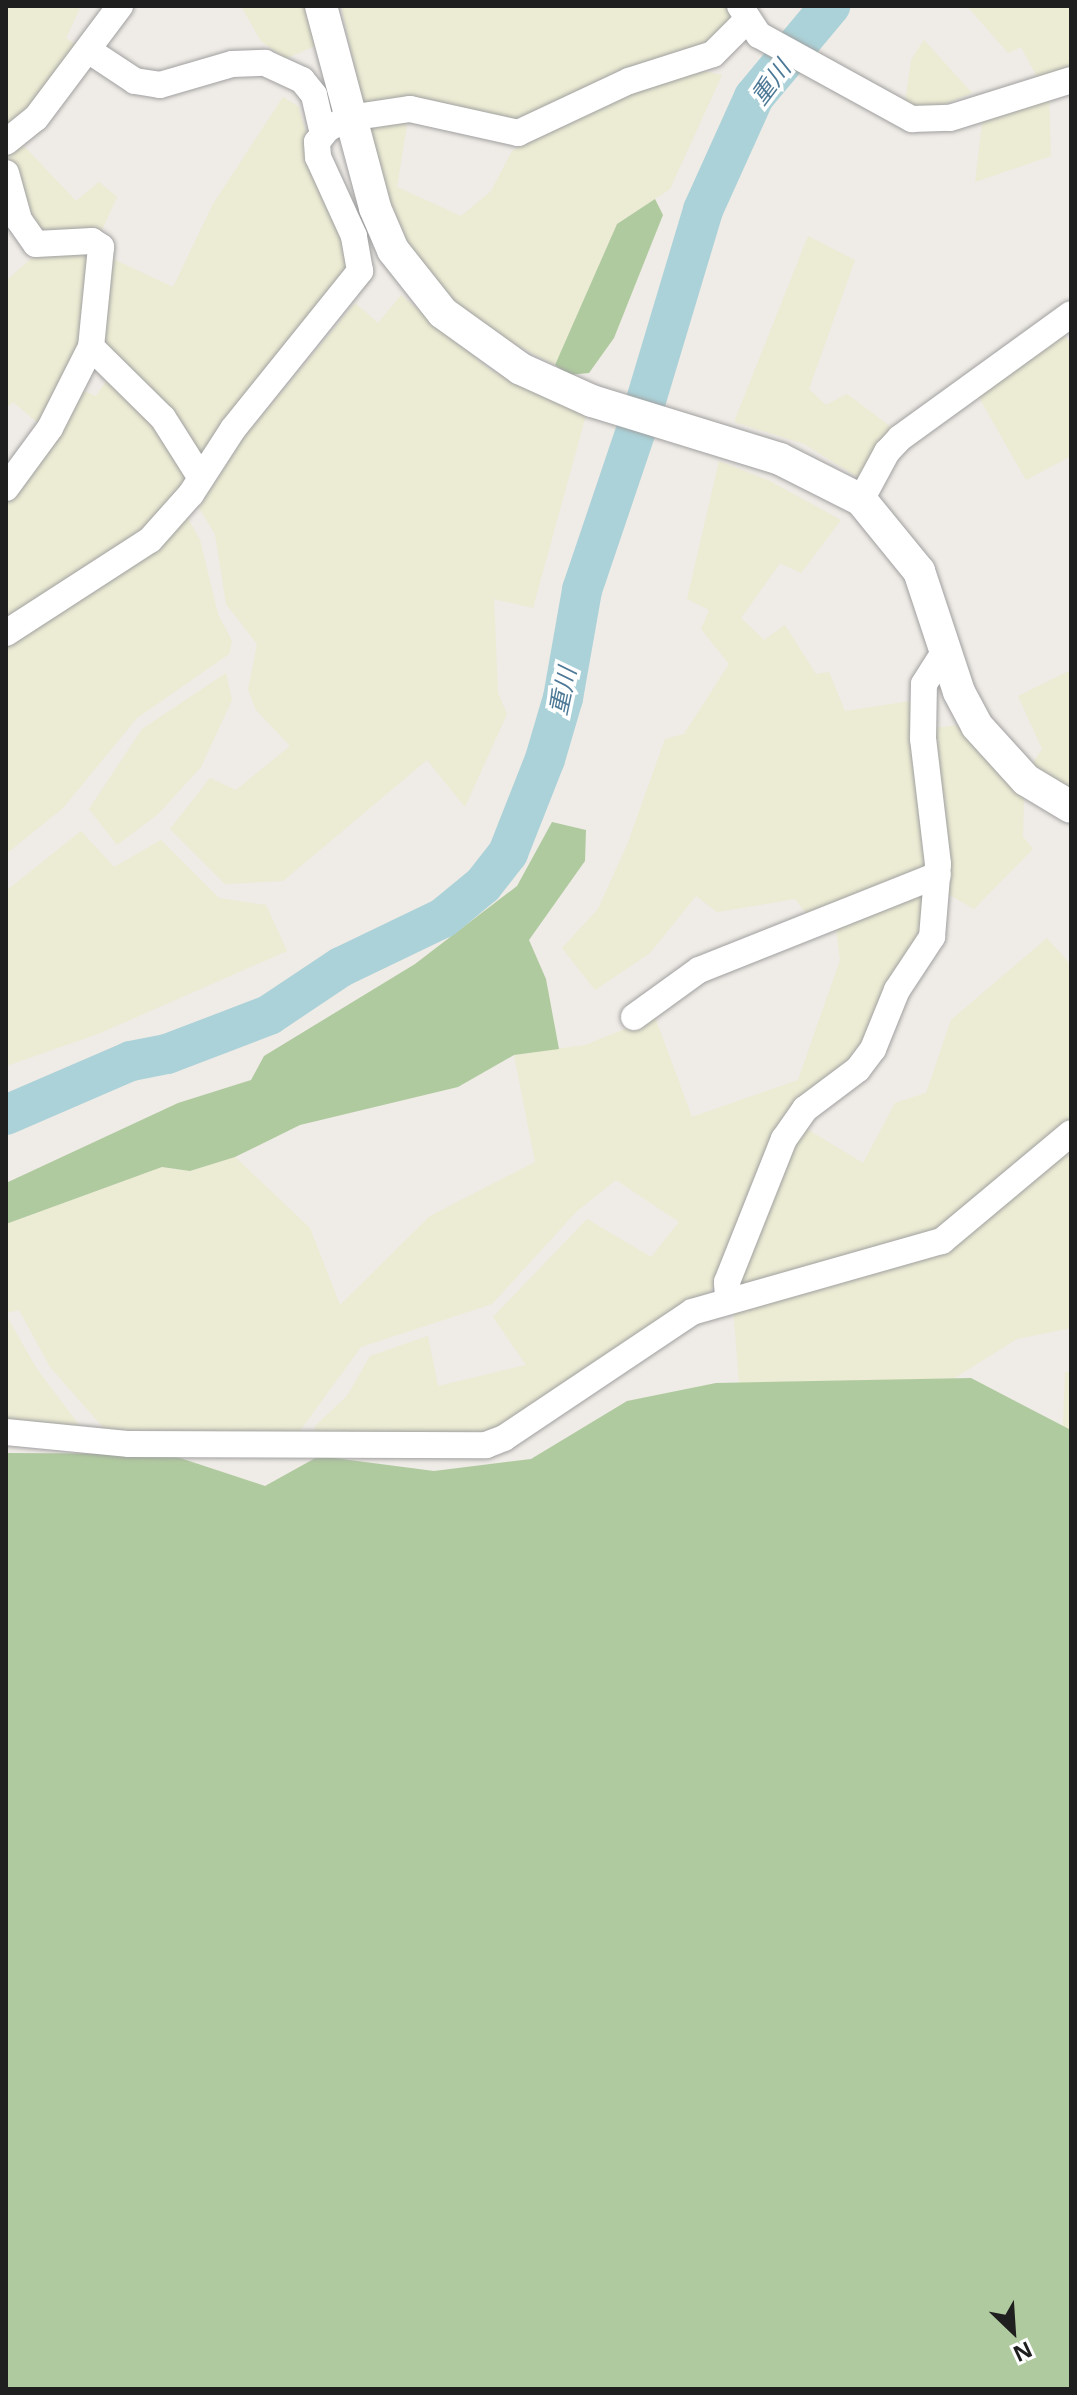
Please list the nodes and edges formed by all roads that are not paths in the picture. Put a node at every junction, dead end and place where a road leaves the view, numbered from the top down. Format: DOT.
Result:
graph roads {
  1 [pos="120,6"];
  2 [pos="321,6"];
  3 [pos="748,21"];
  4 [pos="88,50"];
  5 [pos="1071,80"];
  6 [pos="336,126"];
  7 [pos="6,142"];
  8 [pos="6,173"];
  9 [pos="1071,314"];
  10 [pos="91,347"];
  11 [pos="201,478"];
  12 [pos="6,488"];
  13 [pos="861,500"];
  14 [pos="6,633"];
  15 [pos="946,649"];
  16 [pos="1071,807"];
  17 [pos="938,875"];
  18 [pos="634,1017"];
  19 [pos="1071,1133"];
  20 [pos="728,1297"];
  21 [pos="6,1432"];
  1 -- 4 [label="street"];
  2 -- 6 [label="street"];
  3 -- 5 [label="street"];
  3 -- 6 [label="street"];
  4 -- 6 [label="street"];
  4 -- 7 [label="street"];
  6 -- 11 [label="street"];
  6 -- 13 [label="street"];
  8 -- 10 [label="street"];
  9 -- 13 [label="street"];
  10 -- 11 [label="street"];
  10 -- 12 [label="street"];
  11 -- 14 [label="street"];
  13 -- 15 [label="street"];
  15 -- 16 [label="street"];
  15 -- 17 [label="street"];
  17 -- 18 [label="street"];
  17 -- 20 [label="street"];
  19 -- 20 [label="street"];
  20 -- 21 [label="street"];
}
